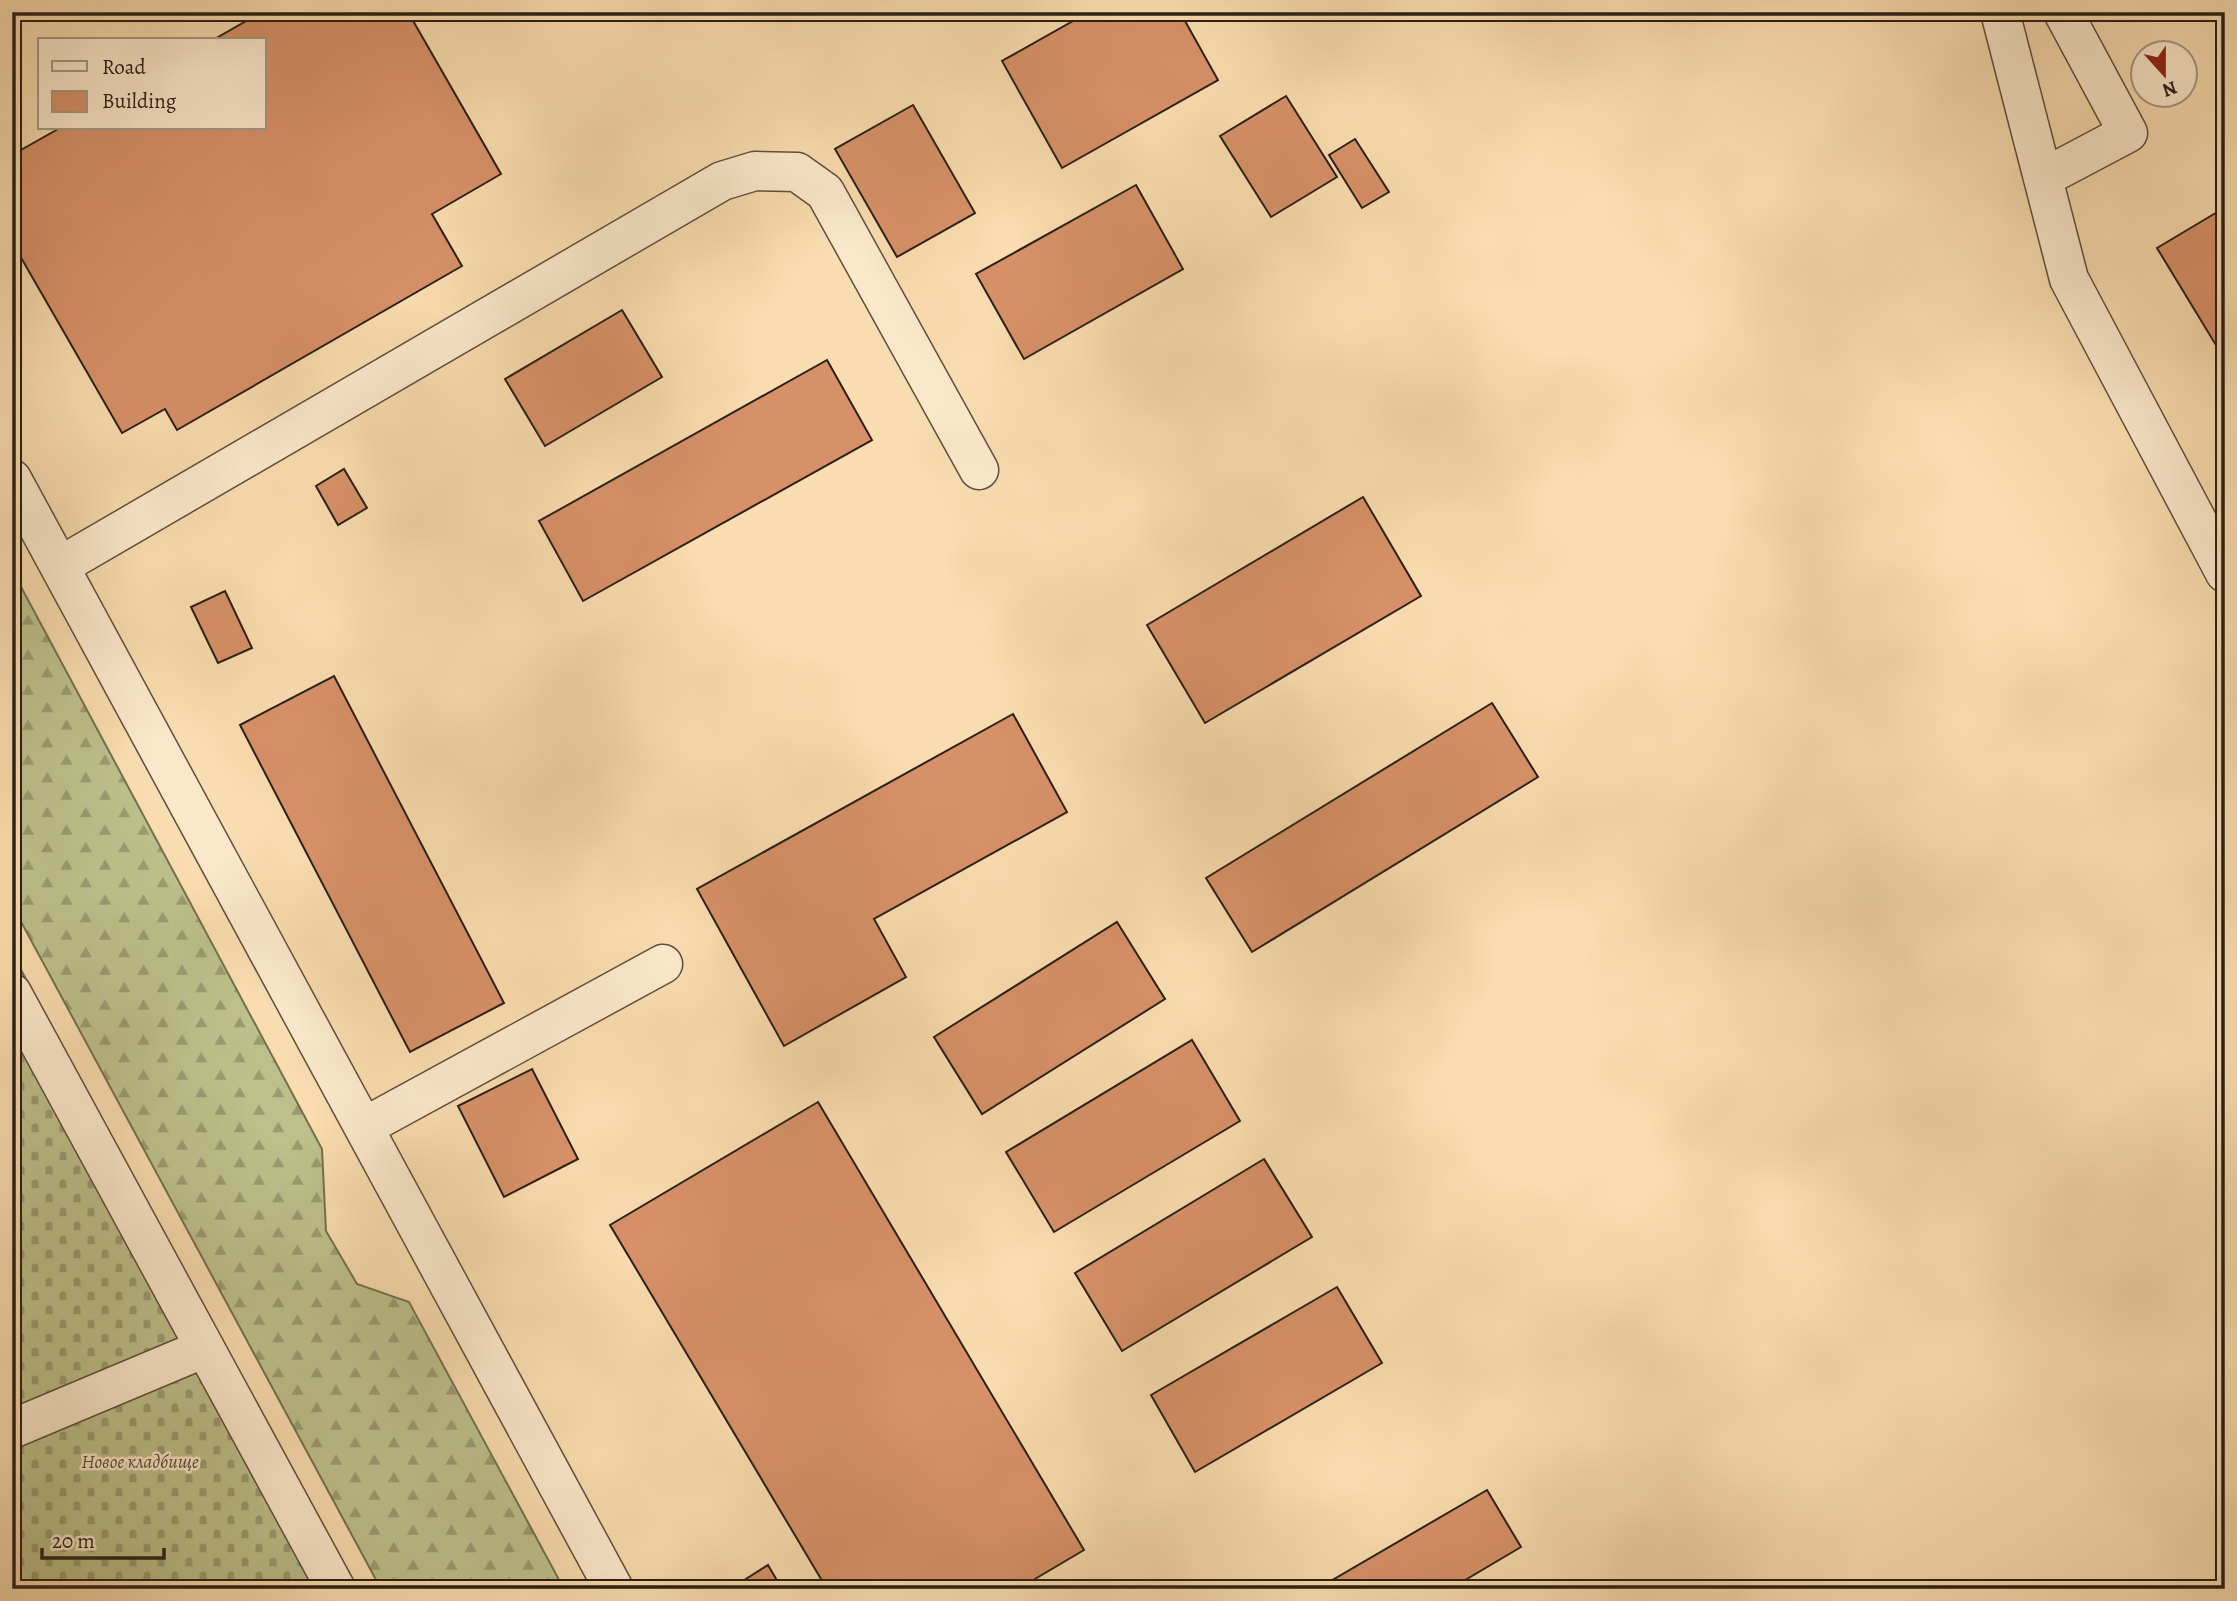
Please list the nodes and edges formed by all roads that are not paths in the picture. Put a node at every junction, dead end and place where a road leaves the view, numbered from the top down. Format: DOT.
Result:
graph roads {
  1 [pos="2000,12"];
  2 [pos="2063,12"];
  3 [pos="2043,178"];
  4 [pos="979,470"];
  5 [pos="12,479"];
  6 [pos="60,566"];
  7 [pos="2225,573"];
  8 [pos="663,964"];
  9 [pos="12,993"];
  10 [pos="26,1051"];
  11 [pos="363,1128"];
  12 [pos="205,1348"];
  13 [pos="12,1429"];
  14 [pos="336,1589"];
  15 [pos="614,1589"];
  1 -- 3 [label="lane"];
  2 -- 3 [label="lane"];
  3 -- 7 [label="lane"];
  4 -- 6 [label="lane"];
  5 -- 6 [label="lane"];
  6 -- 11 [label="lane"];
  8 -- 11 [label="lane"];
  9 -- 10 [label="lane"];
  10 -- 12 [label="lane"];
  11 -- 15 [label="lane"];
  12 -- 13 [label="lane"];
  12 -- 14 [label="lane"];
}
